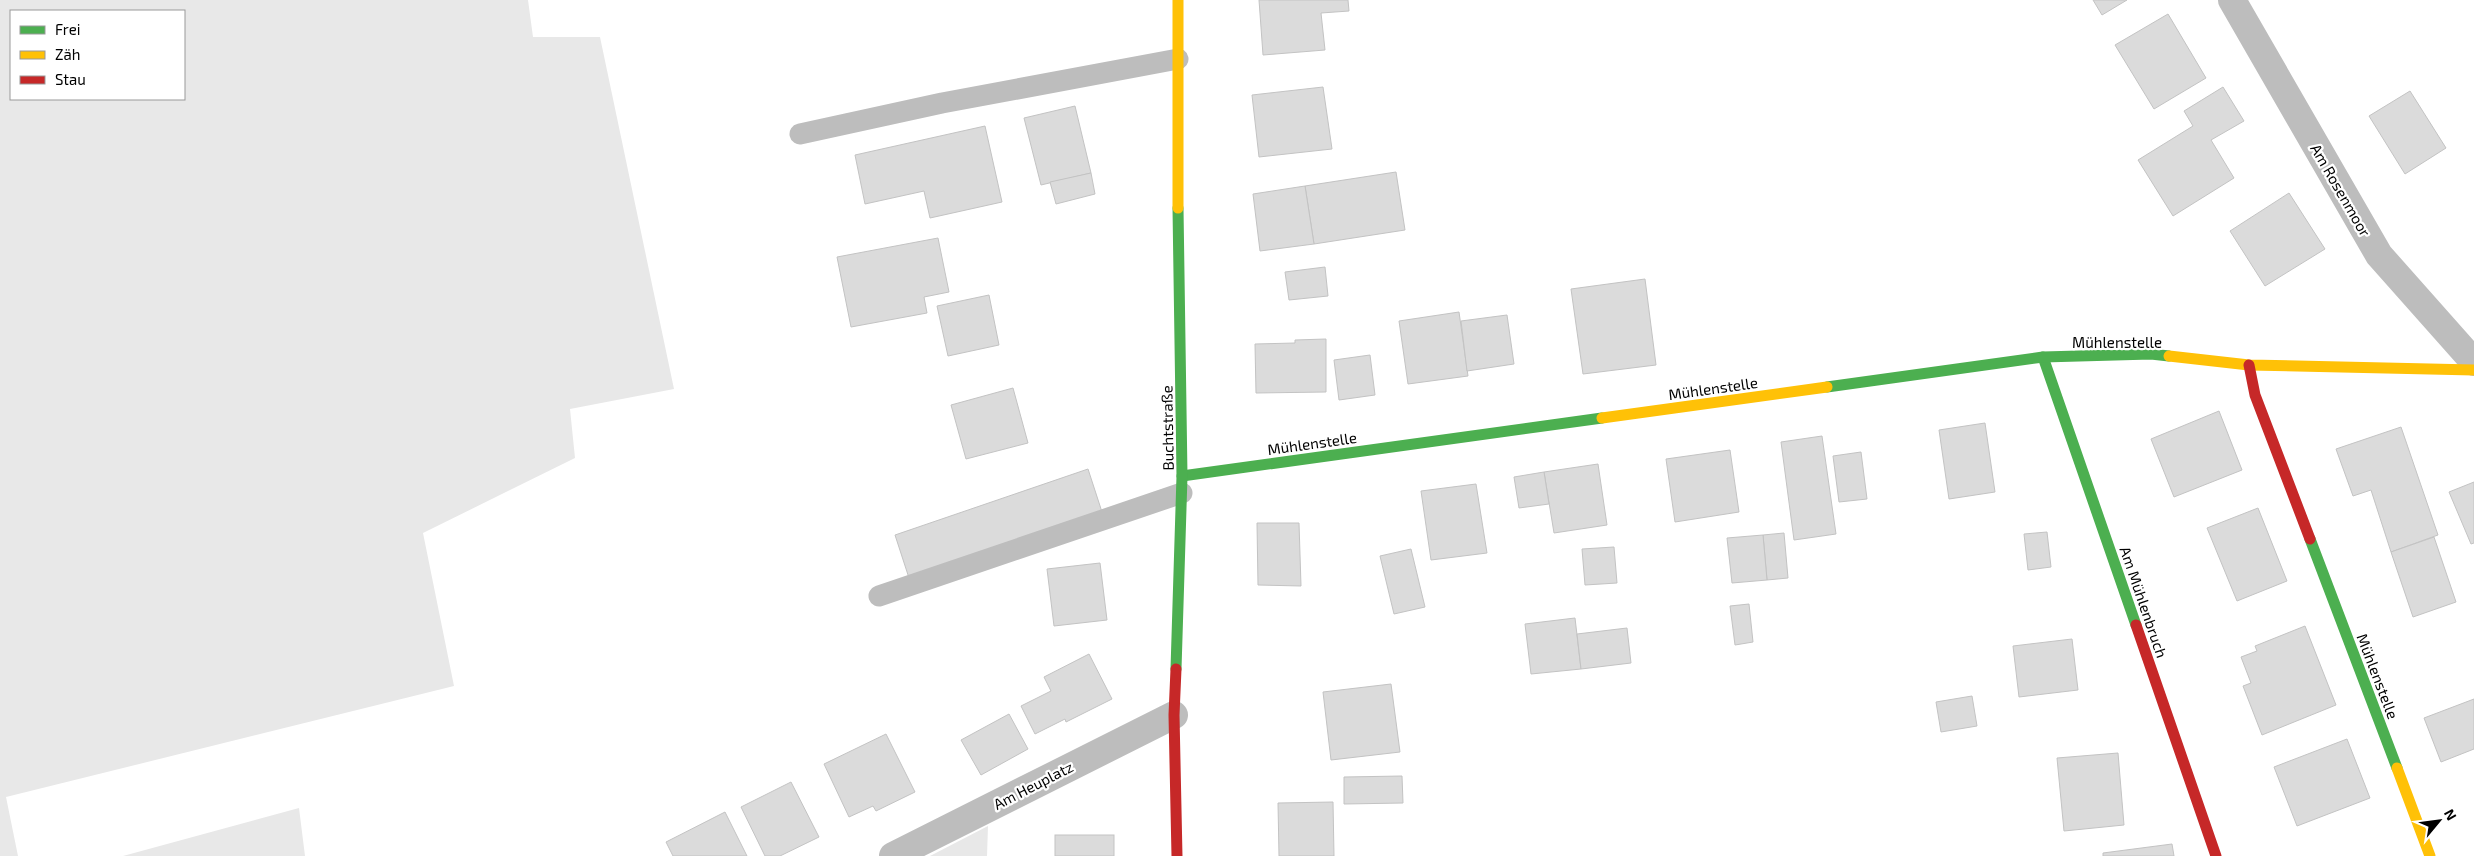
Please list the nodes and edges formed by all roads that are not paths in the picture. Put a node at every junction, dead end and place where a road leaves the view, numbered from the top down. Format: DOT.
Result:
graph roads {
  1 [pos="1178,0"];
  2 [pos="2232,0"];
  3 [pos="1178,59"];
  4 [pos="800,134"];
  5 [pos="2043,357"];
  6 [pos="2474,362"];
  7 [pos="2249,365"];
  8 [pos="2474,370"];
  9 [pos="1182,485"];
  10 [pos="879,596"];
  11 [pos="1174,715"];
  12 [pos="893,856"];
  13 [pos="1177,856"];
  14 [pos="2216,856"];
  15 [pos="2430,856"];
  1 -- 3 [label="street, Buchtstraße"];
  2 -- 6 [label="street, Am Rosenmoor"];
  3 -- 4 [label="lane"];
  3 -- 9 [label="street, Buchtstraße"];
  5 -- 7 [label="street, Mühlenstelle"];
  5 -- 9 [label="street, Mühlenstelle"];
  5 -- 14 [label="street, Am Mühlenbruch"];
  7 -- 8 [label="street, Mühlenstelle"];
  7 -- 15 [label="street, Mühlenstelle"];
  9 -- 10 [label="lane"];
  9 -- 11 [label="street, Buchtstraße"];
  11 -- 12 [label="street, Am Heuplatz"];
  11 -- 13 [label="street, Buchtstraße"];
}
